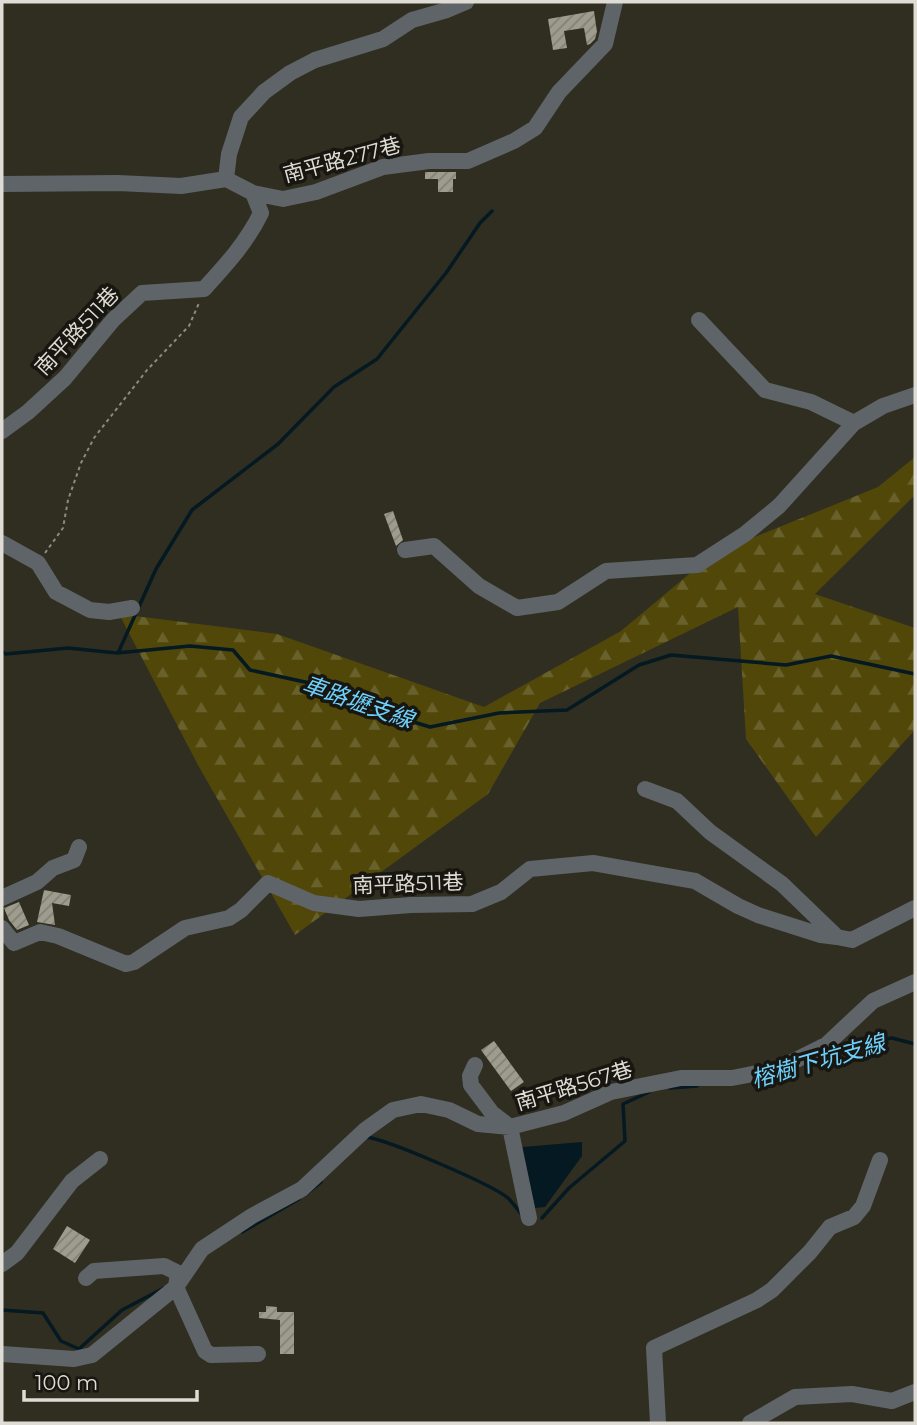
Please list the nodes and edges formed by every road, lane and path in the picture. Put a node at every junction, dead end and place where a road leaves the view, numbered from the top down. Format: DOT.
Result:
graph roads {
  1 [pos="467,2"];
  2 [pos="615,2"];
  3 [pos="226,179"];
  4 [pos="2,184"];
  5 [pos="253,193"];
  6 [pos="204,289"];
  7 [pos="699,320"];
  8 [pos="915,395"];
  9 [pos="855,423"];
  10 [pos="4,425"];
  11 [pos="2,543"];
  12 [pos="405,550"];
  13 [pos="38,563"];
  14 [pos="132,608"];
  15 [pos="645,789"];
  16 [pos="79,846"];
  17 [pos="2,898"];
  18 [pos="915,908"];
  19 [pos="2,928"];
  20 [pos="837,937"];
  21 [pos="915,982"];
  22 [pos="475,1065"];
  23 [pos="510,1127"];
  24 [pos="100,1160"];
  25 [pos="880,1160"];
  26 [pos="529,1218"];
  27 [pos="2,1264"];
  28 [pos="86,1278"];
  29 [pos="176,1287"];
  30 [pos="2,1354"];
  31 [pos="258,1354"];
  32 [pos="915,1392"];
  33 [pos="658,1423"];
  34 [pos="750,1423"];
  1 -- 3 [label="lane"];
  2 -- 5 [label="lane, 南平路277巷"];
  3 -- 4 [label="lane"];
  3 -- 5 [label="lane, 南平路277巷"];
  5 -- 6 [label="lane"];
  6 -- 10 [label="lane, 南平路511巷"];
  6 -- 13 [label="path"];
  7 -- 9 [label="lane"];
  8 -- 9 [label="lane"];
  9 -- 12 [label="lane"];
  11 -- 13 [label="lane"];
  13 -- 14 [label="lane"];
  15 -- 20 [label="lane"];
  16 -- 17 [label="lane"];
  18 -- 20 [label="lane"];
  19 -- 20 [label="lane, 南平路511巷"];
  21 -- 23 [label="lane, 南平路567巷"];
  22 -- 23 [label="lane, 南平路567巷"];
  23 -- 26 [label="lane, 南平路567巷"];
  23 -- 29 [label="lane, 南平路567巷"];
  24 -- 27 [label="lane"];
  25 -- 33 [label="lane"];
  28 -- 29 [label="lane"];
  29 -- 30 [label="lane, 南平路567巷"];
  29 -- 31 [label="lane"];
  32 -- 34 [label="lane"];
}
